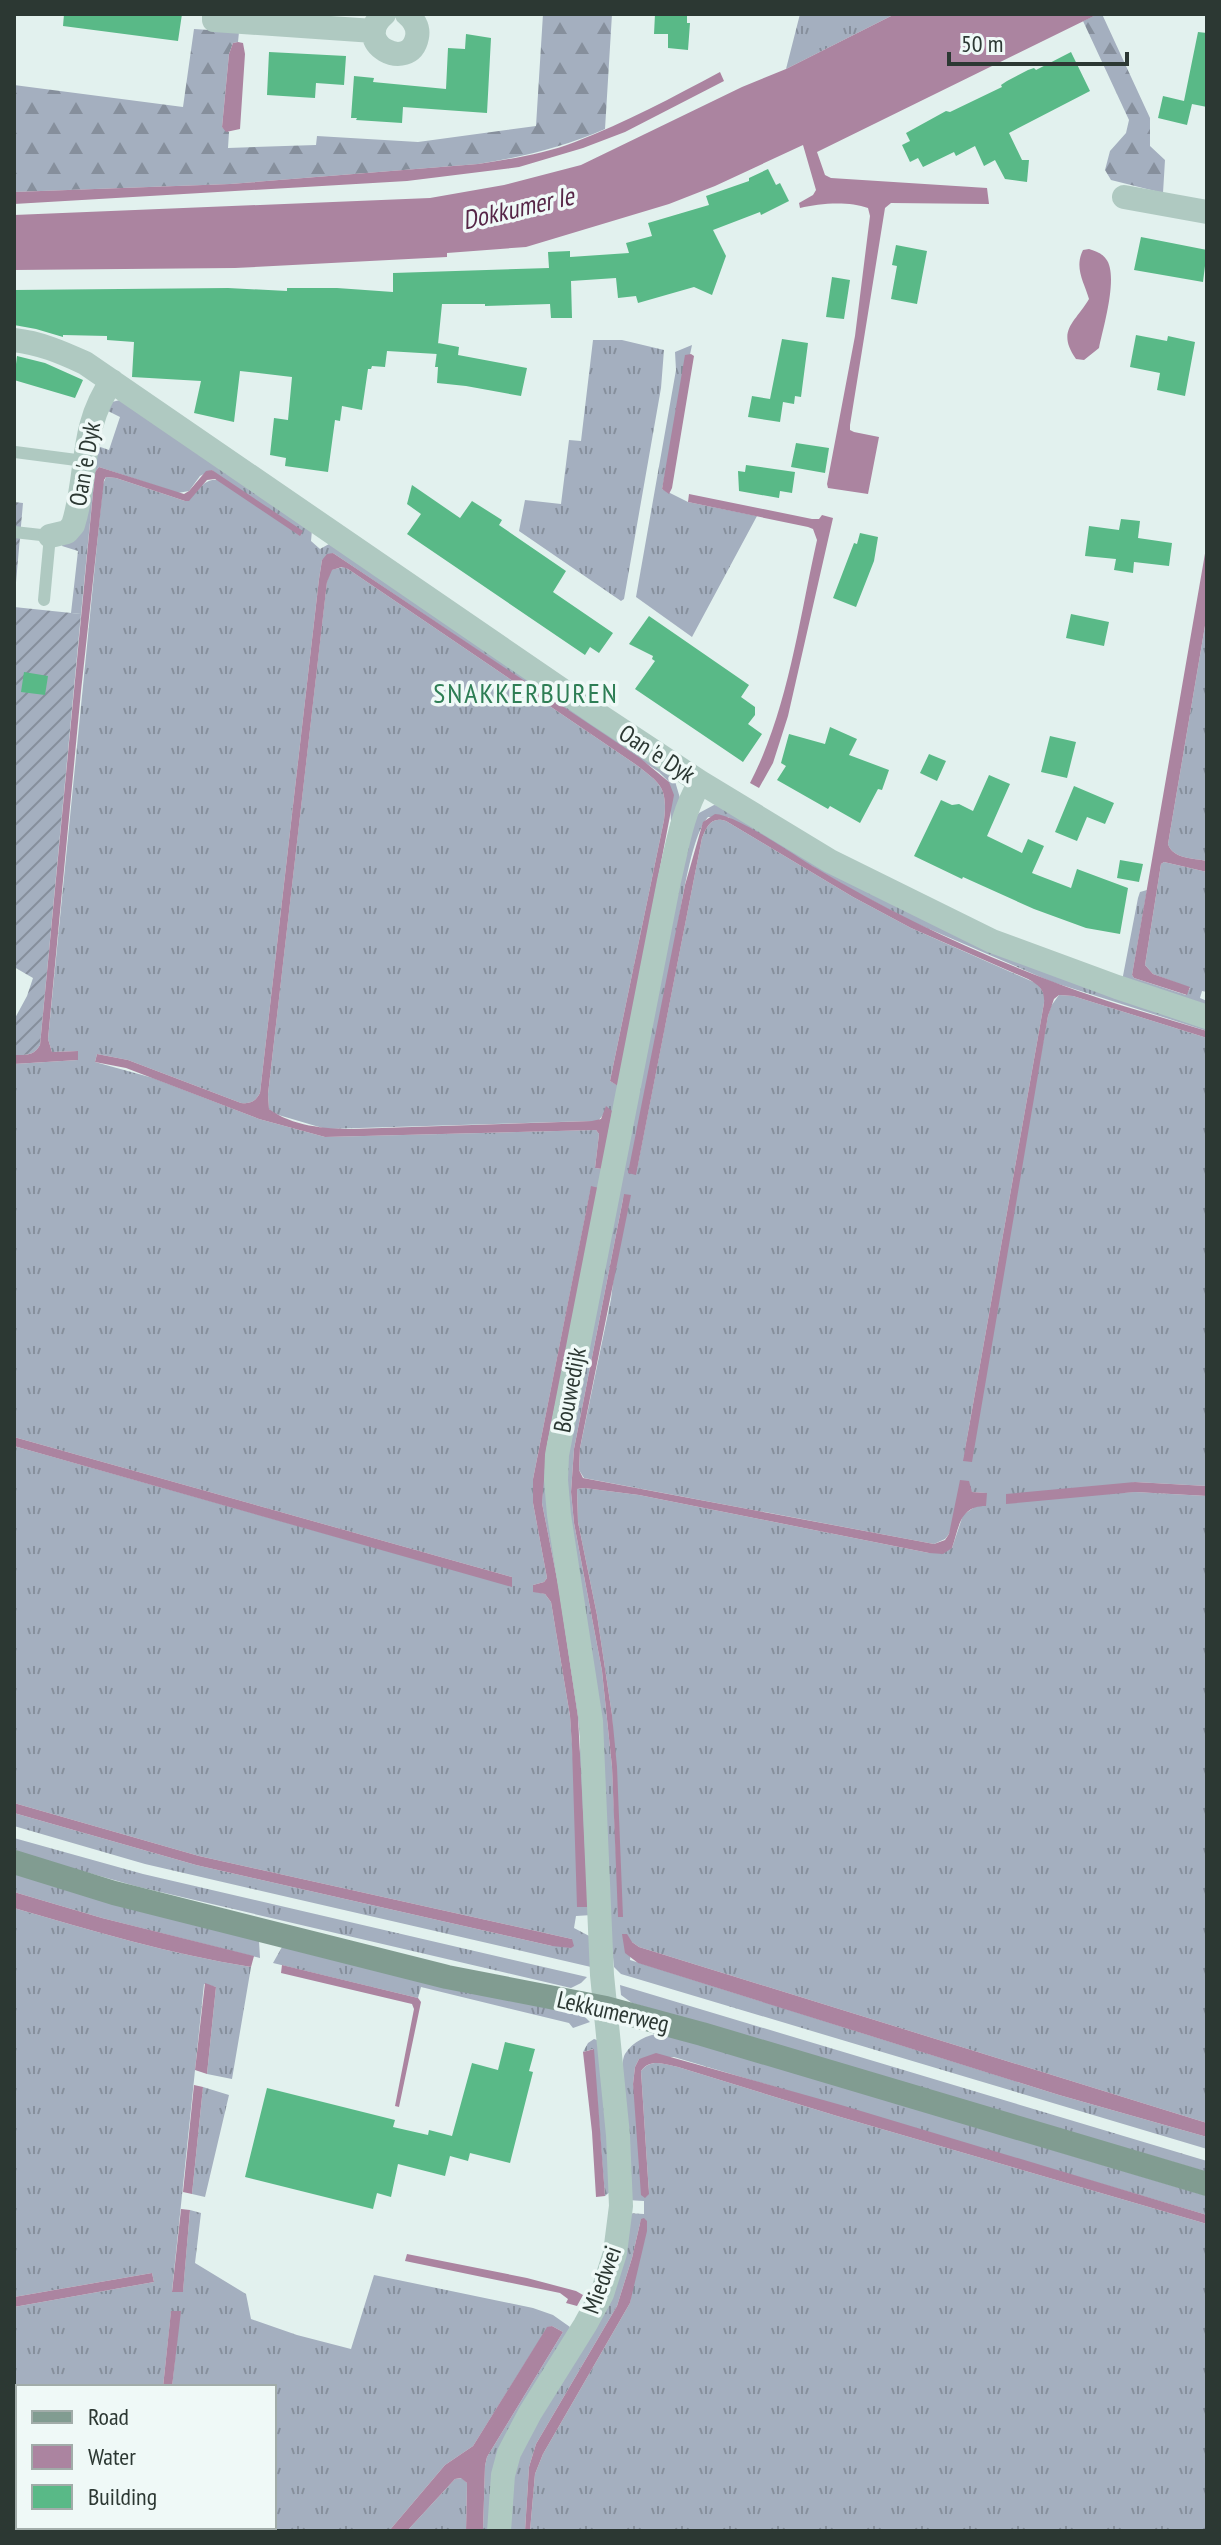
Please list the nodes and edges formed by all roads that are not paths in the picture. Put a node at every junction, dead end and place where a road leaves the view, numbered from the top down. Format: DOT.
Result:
graph roads {
  1 [pos="214,14"];
  2 [pos="407,14"];
  3 [pos="379,22"];
  4 [pos="1124,197"];
  5 [pos="1207,212"];
  6 [pos="14,340"];
  7 [pos="112,381"];
  8 [pos="15,452"];
  9 [pos="84,461"];
  10 [pos="14,532"];
  11 [pos="50,536"];
  12 [pos="44,600"];
  13 [pos="700,782"];
  14 [pos="1207,1017"];
  15 [pos="14,1862"];
  16 [pos="606,2008"];
  17 [pos="1207,2184"];
  18 [pos="499,2531"];
  1 -- 3 [label="street"];
  2 -- 3 [label="street"];
  4 -- 5 [label="street"];
  6 -- 7 [label="street, Oan 'e Dyk"];
  7 -- 9 [label="street, Oan 'e Dyk"];
  7 -- 13 [label="street, Oan 'e Dyk"];
  8 -- 9 [label="lane"];
  9 -- 11 [label="street, Oan 'e Dyk"];
  10 -- 11 [label="lane"];
  11 -- 12 [label="lane"];
  13 -- 14 [label="street, Oan 'e Dyk"];
  13 -- 16 [label="street, Bouwedijk"];
  15 -- 16 [label="main road, Lekkumerweg"];
  16 -- 17 [label="main road, Lekkumerweg"];
  16 -- 18 [label="street, Miedwei"];
}
